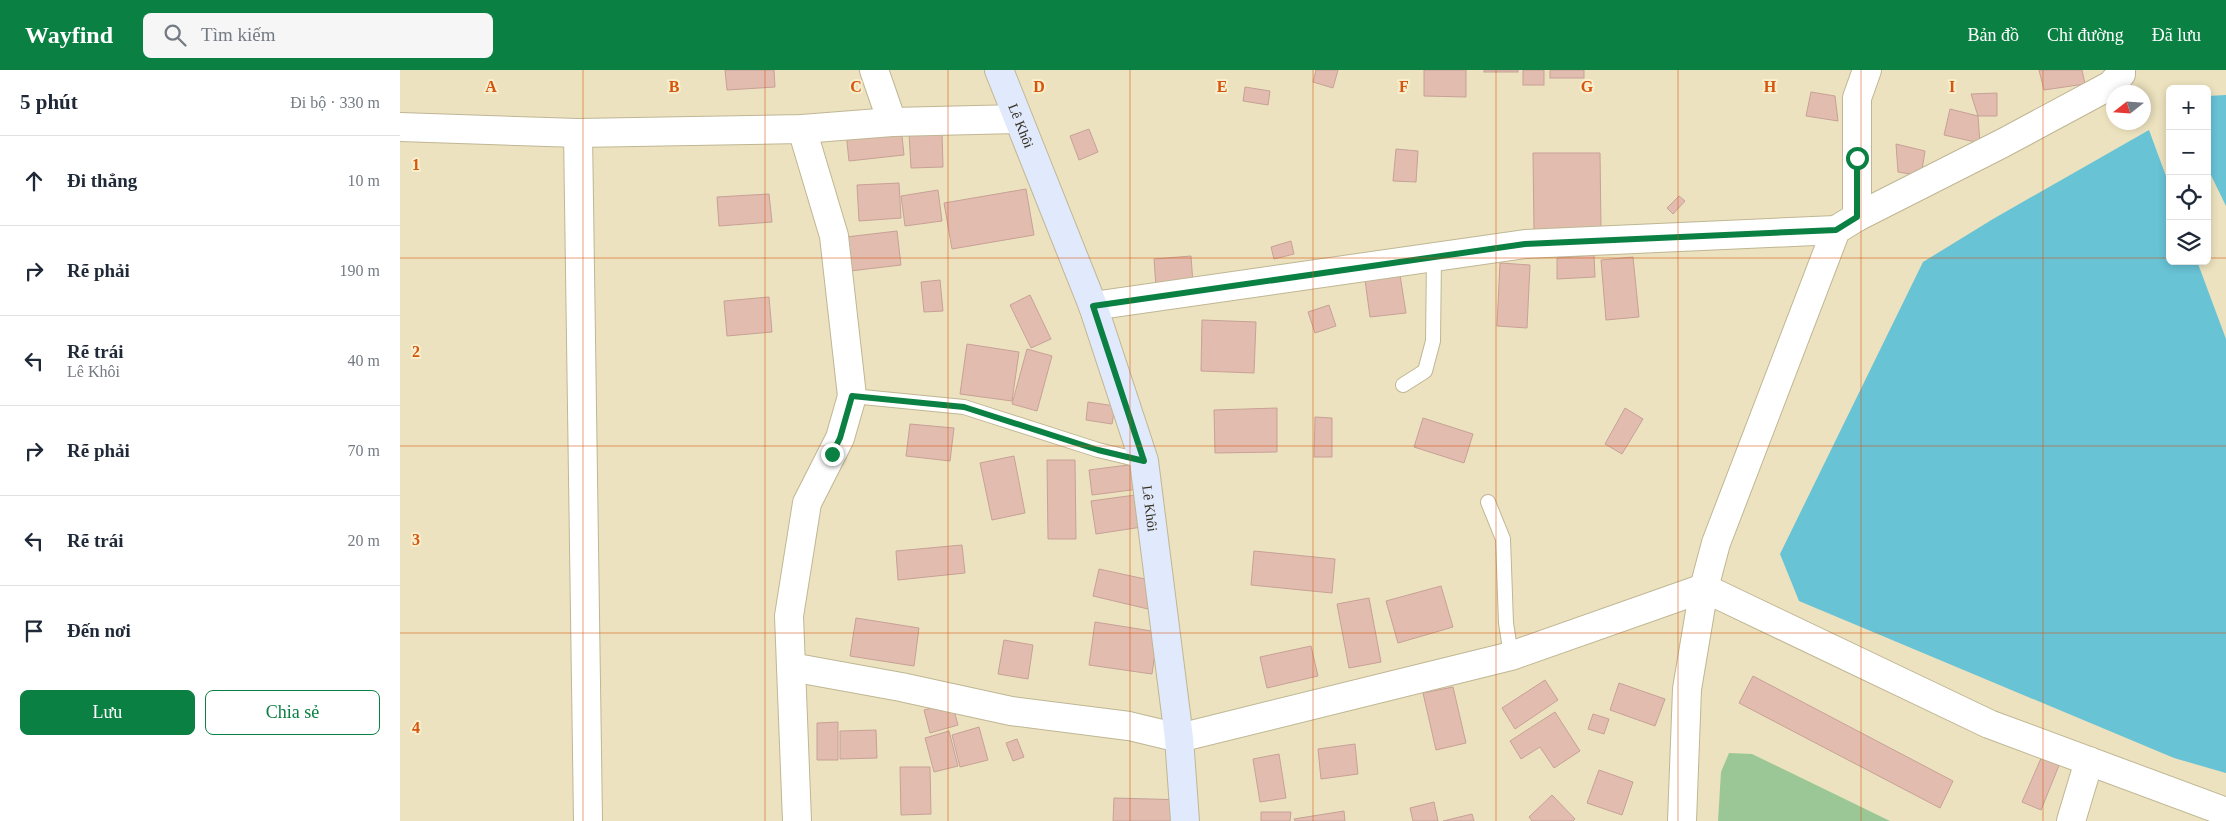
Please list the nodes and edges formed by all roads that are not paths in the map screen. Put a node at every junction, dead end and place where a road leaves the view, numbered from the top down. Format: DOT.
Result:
graph roads {
  1 [pos="874,70"];
  2 [pos="999,70"];
  3 [pos="1867,70"];
  4 [pos="2121,70"];
  5 [pos="1018,119"];
  6 [pos="892,122"];
  7 [pos="400,126"];
  8 [pos="802,129"];
  9 [pos="578,133"];
  10 [pos="1846,224"];
  11 [pos="1434,257"];
  12 [pos="1093,306"];
  13 [pos="1404,386"];
  14 [pos="852,396"];
  15 [pos="1144,461"];
  16 [pos="1488,502"];
  17 [pos="1704,588"];
  18 [pos="1510,656"];
  19 [pos="791,667"];
  20 [pos="1179,738"];
  21 [pos="2089,761"];
  22 [pos="2226,812"];
  23 [pos="588,821"];
  24 [pos="797,821"];
  25 [pos="1185,821"];
  26 [pos="1682,821"];
  27 [pos="2071,821"];
  1 -- 6 [label="street"];
  2 -- 5 [label="street, Lê Khôi"];
  3 -- 10 [label="street"];
  4 -- 10 [label="street"];
  5 -- 6 [label="street"];
  5 -- 12 [label="street, Lê Khôi"];
  6 -- 8 [label="street"];
  7 -- 9 [label="street"];
  8 -- 9 [label="street"];
  8 -- 14 [label="street"];
  9 -- 23 [label="street"];
  10 -- 11 [label="street"];
  10 -- 17 [label="street"];
  11 -- 12 [label="street"];
  11 -- 13 [label="lane"];
  12 -- 15 [label="street, Lê Khôi"];
  14 -- 15 [label="lane"];
  14 -- 19 [label="street"];
  15 -- 20 [label="street, Lê Khôi"];
  16 -- 18 [label="lane"];
  17 -- 18 [label="street"];
  17 -- 21 [label="street"];
  17 -- 26 [label="street"];
  18 -- 20 [label="street"];
  19 -- 20 [label="street"];
  19 -- 24 [label="street"];
  20 -- 25 [label="street, Lê Khôi"];
  21 -- 22 [label="street"];
  21 -- 27 [label="street"];
}
